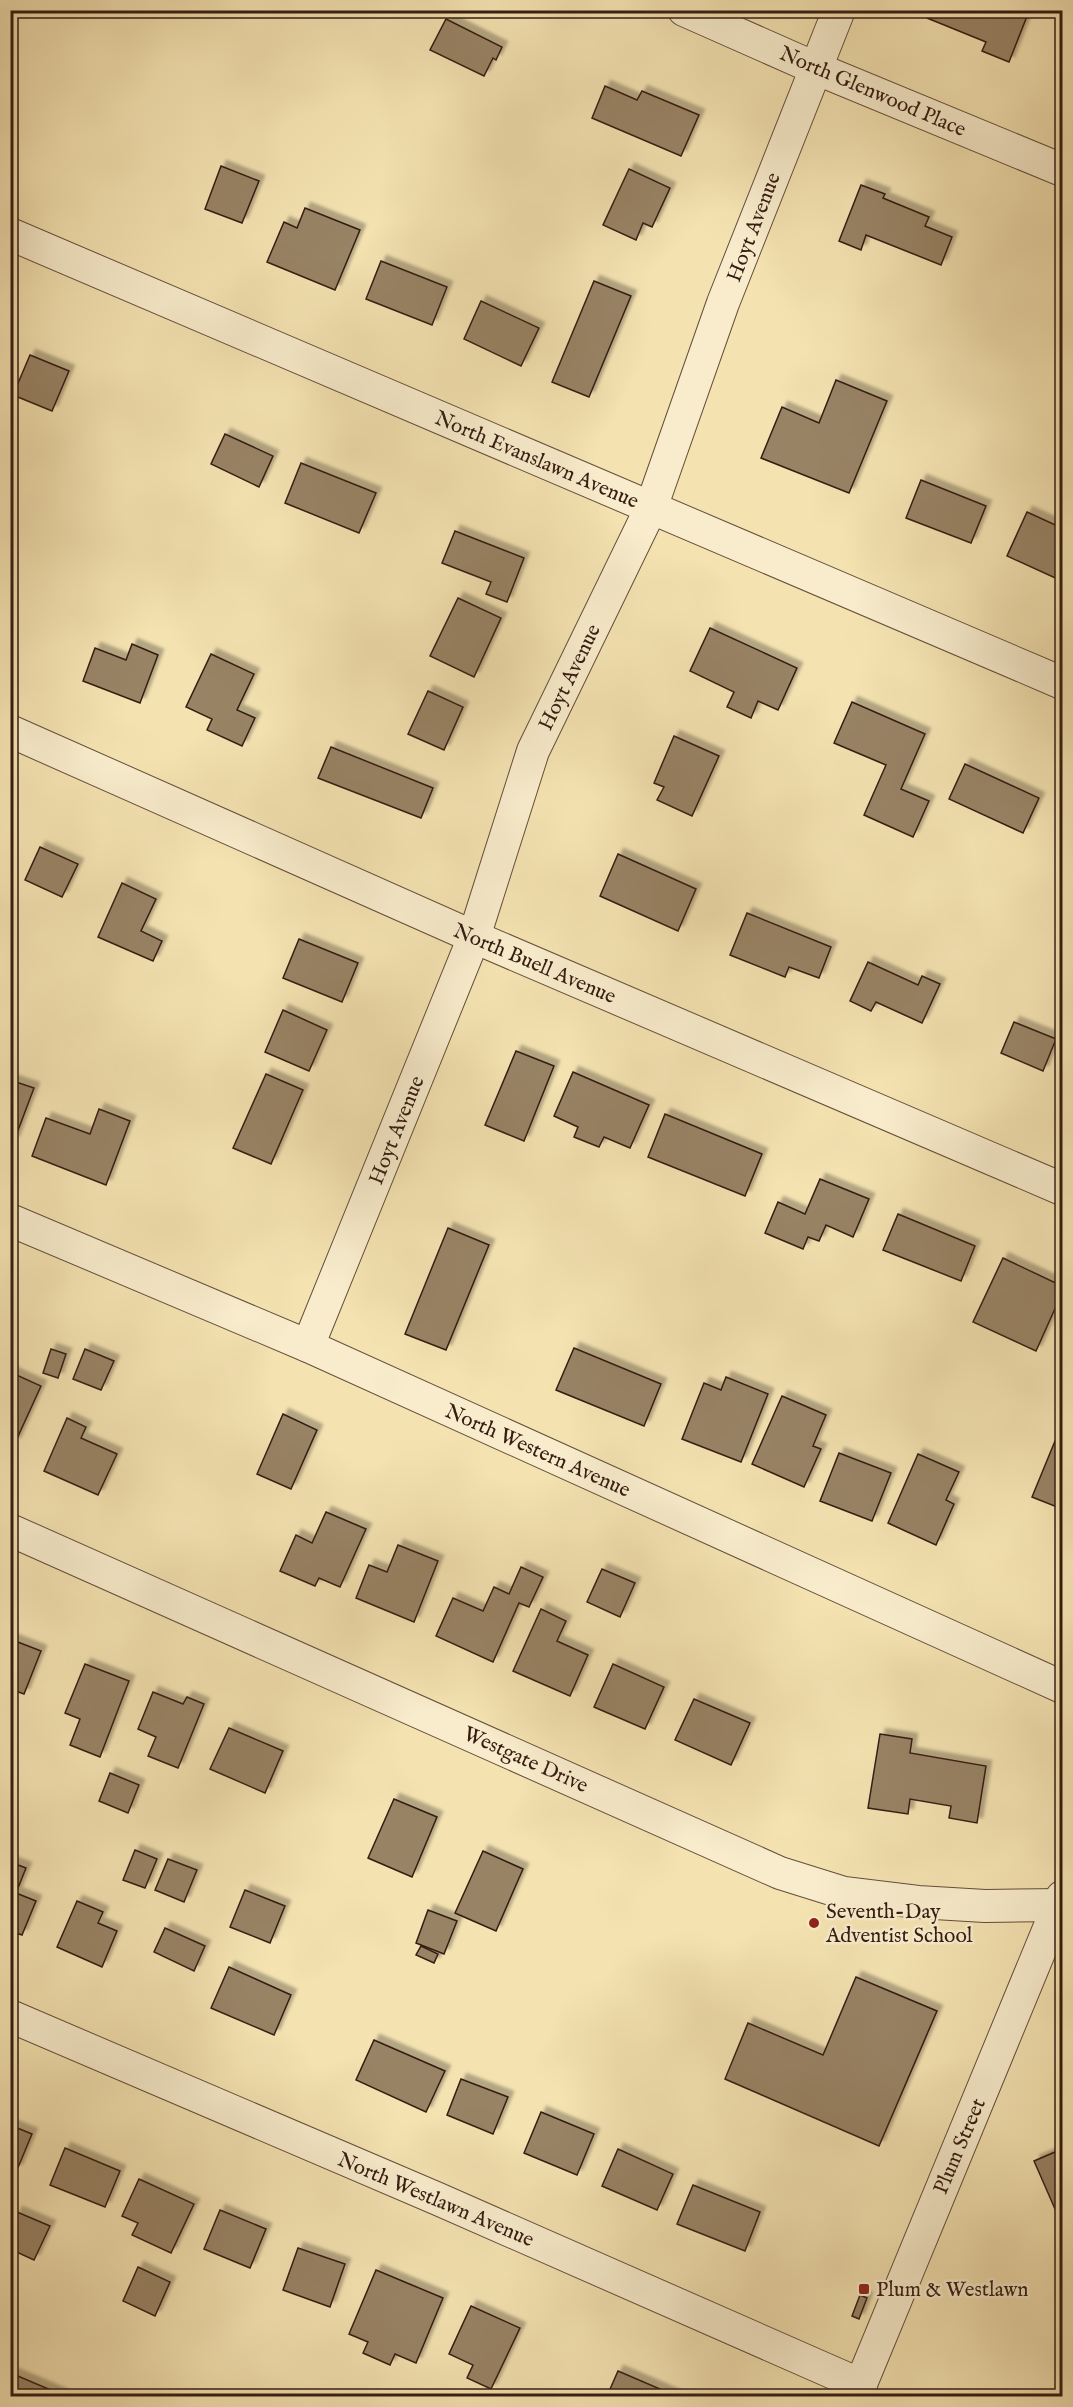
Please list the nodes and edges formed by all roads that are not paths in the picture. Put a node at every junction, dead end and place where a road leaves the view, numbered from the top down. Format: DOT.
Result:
graph roads {
  1 [pos="684,10"];
  2 [pos="839,10"];
  3 [pos="815,68"];
  4 [pos="1062,171"];
  5 [pos="10,234"];
  6 [pos="651,508"];
  7 [pos="1062,683"];
  8 [pos="10,731"];
  9 [pos="474,937"];
  10 [pos="1062,1189"];
  11 [pos="10,1220"];
  12 [pos="308,1346"];
  13 [pos="10,1530"];
  14 [pos="1062,1687"];
  15 [pos="1062,1902"];
  16 [pos="10,2016"];
  17 [pos="858,2391"];
  1 -- 3 [label="street, North Glenwood Place"];
  2 -- 3 [label="street, Hoyt Avenue"];
  3 -- 4 [label="street, North Glenwood Place"];
  3 -- 6 [label="street, Hoyt Avenue"];
  5 -- 6 [label="street, North Evanslawn Avenue"];
  6 -- 7 [label="street, North Evanslawn Avenue"];
  6 -- 9 [label="street, Hoyt Avenue"];
  8 -- 9 [label="street, North Buell Avenue"];
  9 -- 10 [label="street, North Buell Avenue"];
  9 -- 12 [label="street, Hoyt Avenue"];
  11 -- 12 [label="street, North Western Avenue"];
  12 -- 14 [label="street, North Western Avenue"];
  13 -- 15 [label="street, Westgate Drive"];
  15 -- 17 [label="street, Plum Street"];
  16 -- 17 [label="street, North Westlawn Avenue"];
}
